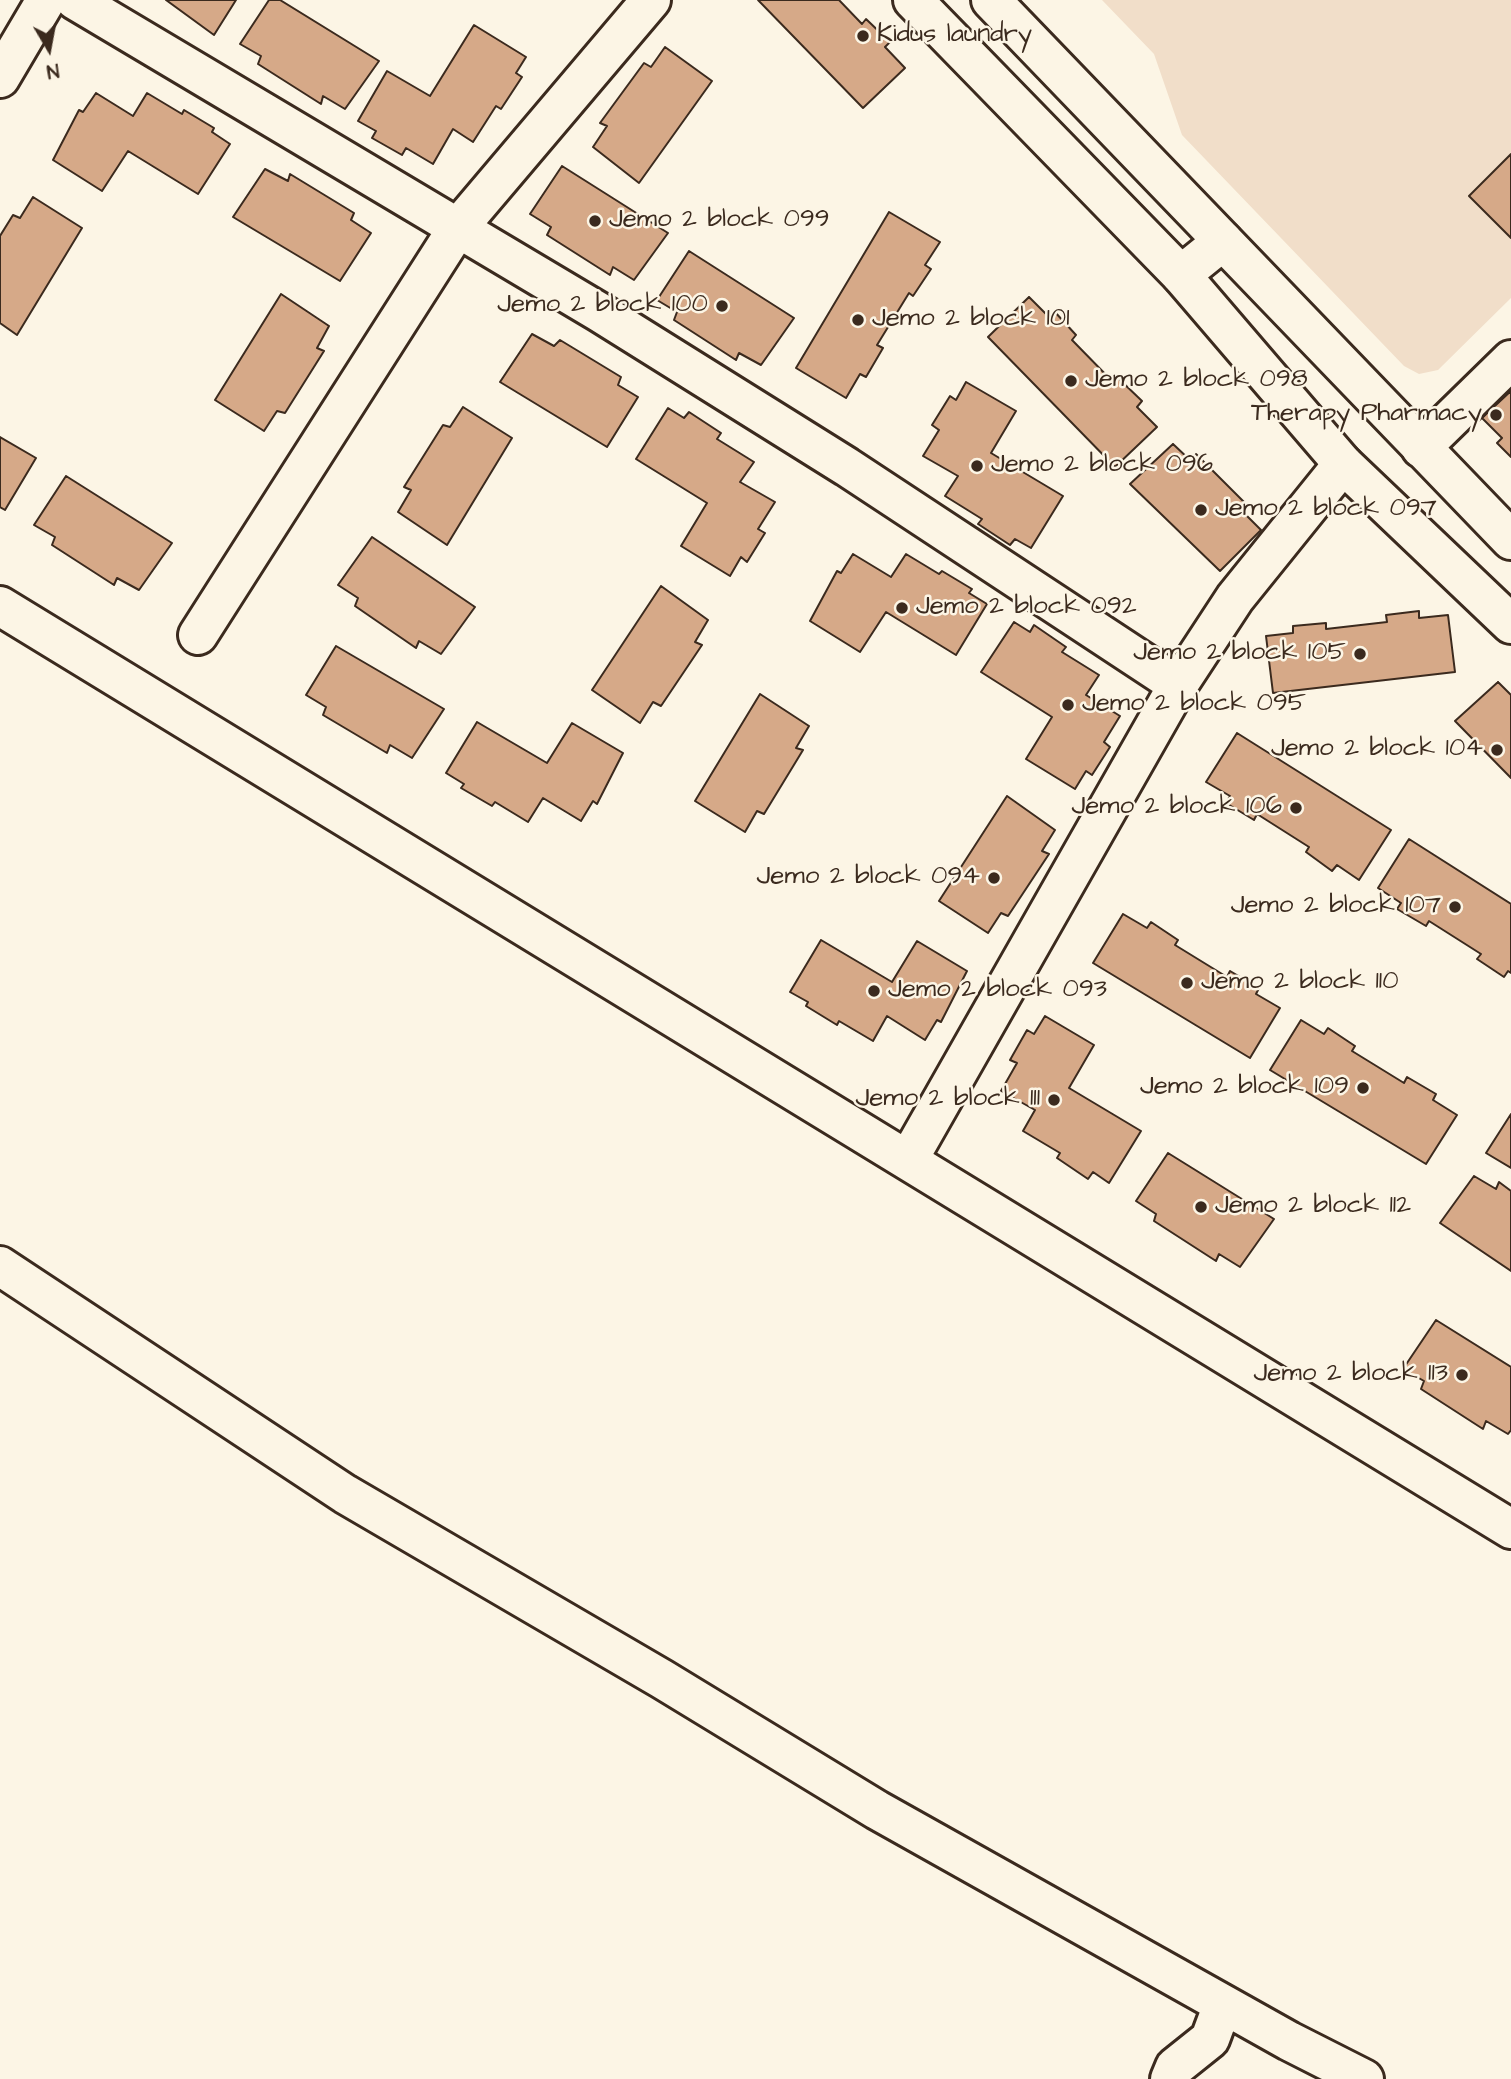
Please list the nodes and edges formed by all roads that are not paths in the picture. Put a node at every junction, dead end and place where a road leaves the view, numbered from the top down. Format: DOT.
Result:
graph roads {
  1 [pos="46,0"];
  2 [pos="75,0"];
  3 [pos="651,0"];
  4 [pos="913,0"];
  5 [pos="992,0"];
  6 [pos="0,78"];
  7 [pos="457,229"];
  8 [pos="1223,241"];
  9 [pos="1181,275"];
  10 [pos="1511,360"];
  11 [pos="1421,448"];
  12 [pos="1343,464"];
  13 [pos="1511,540"];
  14 [pos="0,606"];
  15 [pos="1511,624"];
  16 [pos="198,635"];
  17 [pos="1178,685"];
  18 [pos="908,1160"];
  19 [pos="0,1266"];
  20 [pos="1511,1529"];
  21 [pos="1223,2004"];
  22 [pos="1170,2079"];
  23 [pos="1364,2079"];
  1 -- 6 [label="street"];
  2 -- 7 [label="street"];
  3 -- 7 [label="street"];
  4 -- 9 [label="street"];
  5 -- 8 [label="street"];
  7 -- 16 [label="street"];
  7 -- 17 [label="street"];
  8 -- 9 [label="street"];
  8 -- 11 [label="street"];
  9 -- 12 [label="street"];
  10 -- 11 [label="street"];
  11 -- 13 [label="street"];
  12 -- 15 [label="street"];
  12 -- 17 [label="street"];
  14 -- 18 [label="street"];
  17 -- 18 [label="street"];
  18 -- 20 [label="street"];
  19 -- 21 [label="street"];
  21 -- 22 [label="street"];
  21 -- 23 [label="street"];
}
